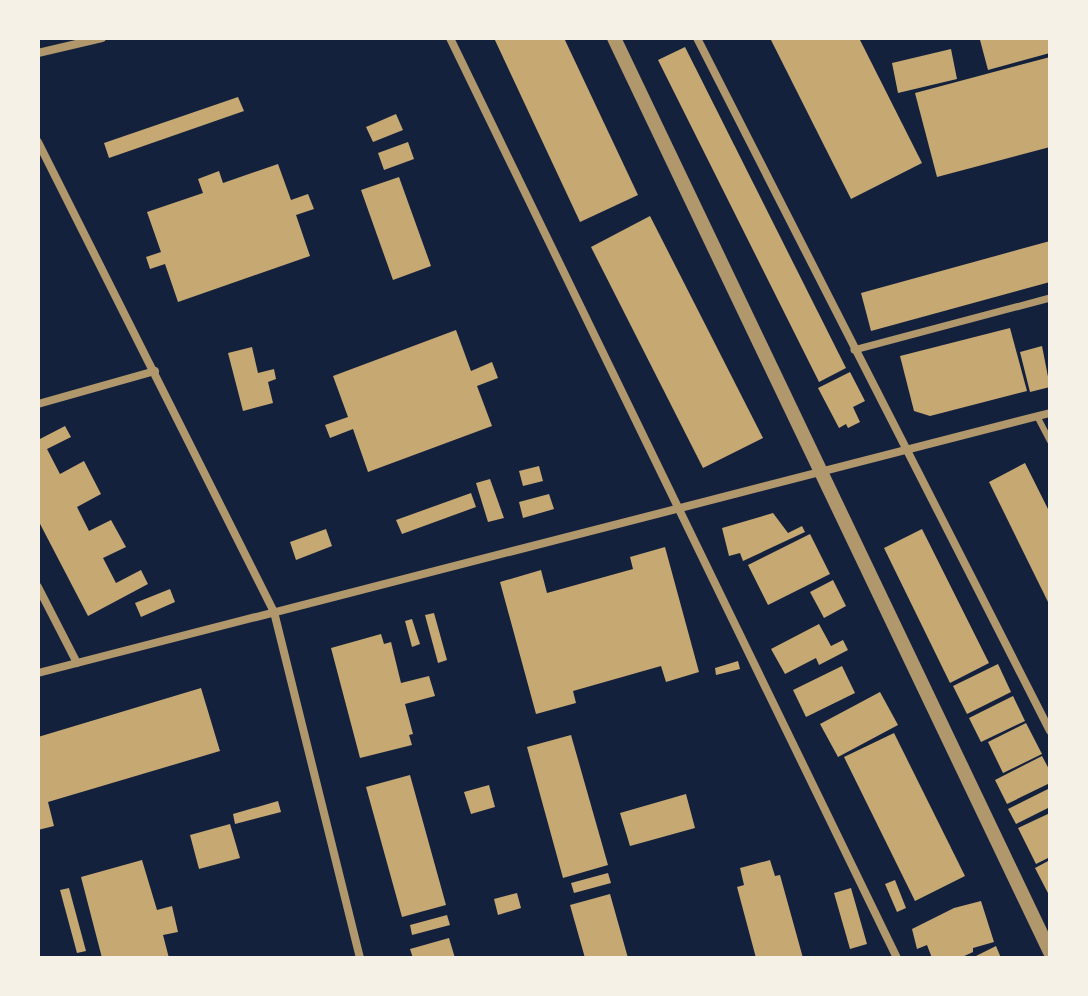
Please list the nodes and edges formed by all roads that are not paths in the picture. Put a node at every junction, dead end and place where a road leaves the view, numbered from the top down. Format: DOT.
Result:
graph roads {
  1 [pos="102,38"];
  2 [pos="450,38"];
  3 [pos="614,38"];
  4 [pos="697,38"];
  5 [pos="38,53"];
  6 [pos="38,142"];
  7 [pos="1050,298"];
  8 [pos="854,350"];
  9 [pos="155,371"];
  10 [pos="38,404"];
  11 [pos="1050,413"];
  12 [pos="1037,416"];
  13 [pos="1050,441"];
  14 [pos="907,450"];
  15 [pos="823,472"];
  16 [pos="677,509"];
  17 [pos="38,587"];
  18 [pos="274,612"];
  19 [pos="77,663"];
  20 [pos="38,673"];
  21 [pos="1050,731"];
  22 [pos="1050,952"];
  23 [pos="360,958"];
  24 [pos="897,958"];
  1 -- 5 [label="street"];
  2 -- 16 [label="street"];
  3 -- 15 [label="street"];
  4 -- 8 [label="street"];
  6 -- 9 [label="street"];
  7 -- 8 [label="street"];
  8 -- 14 [label="street"];
  9 -- 10 [label="street"];
  9 -- 18 [label="street"];
  11 -- 12 [label="street"];
  12 -- 13 [label="lane"];
  12 -- 14 [label="street"];
  14 -- 15 [label="street"];
  14 -- 21 [label="street"];
  15 -- 16 [label="street"];
  15 -- 22 [label="street"];
  16 -- 18 [label="street"];
  16 -- 24 [label="street"];
  17 -- 19 [label="street"];
  18 -- 19 [label="street"];
  18 -- 23 [label="street"];
  19 -- 20 [label="street"];
}
